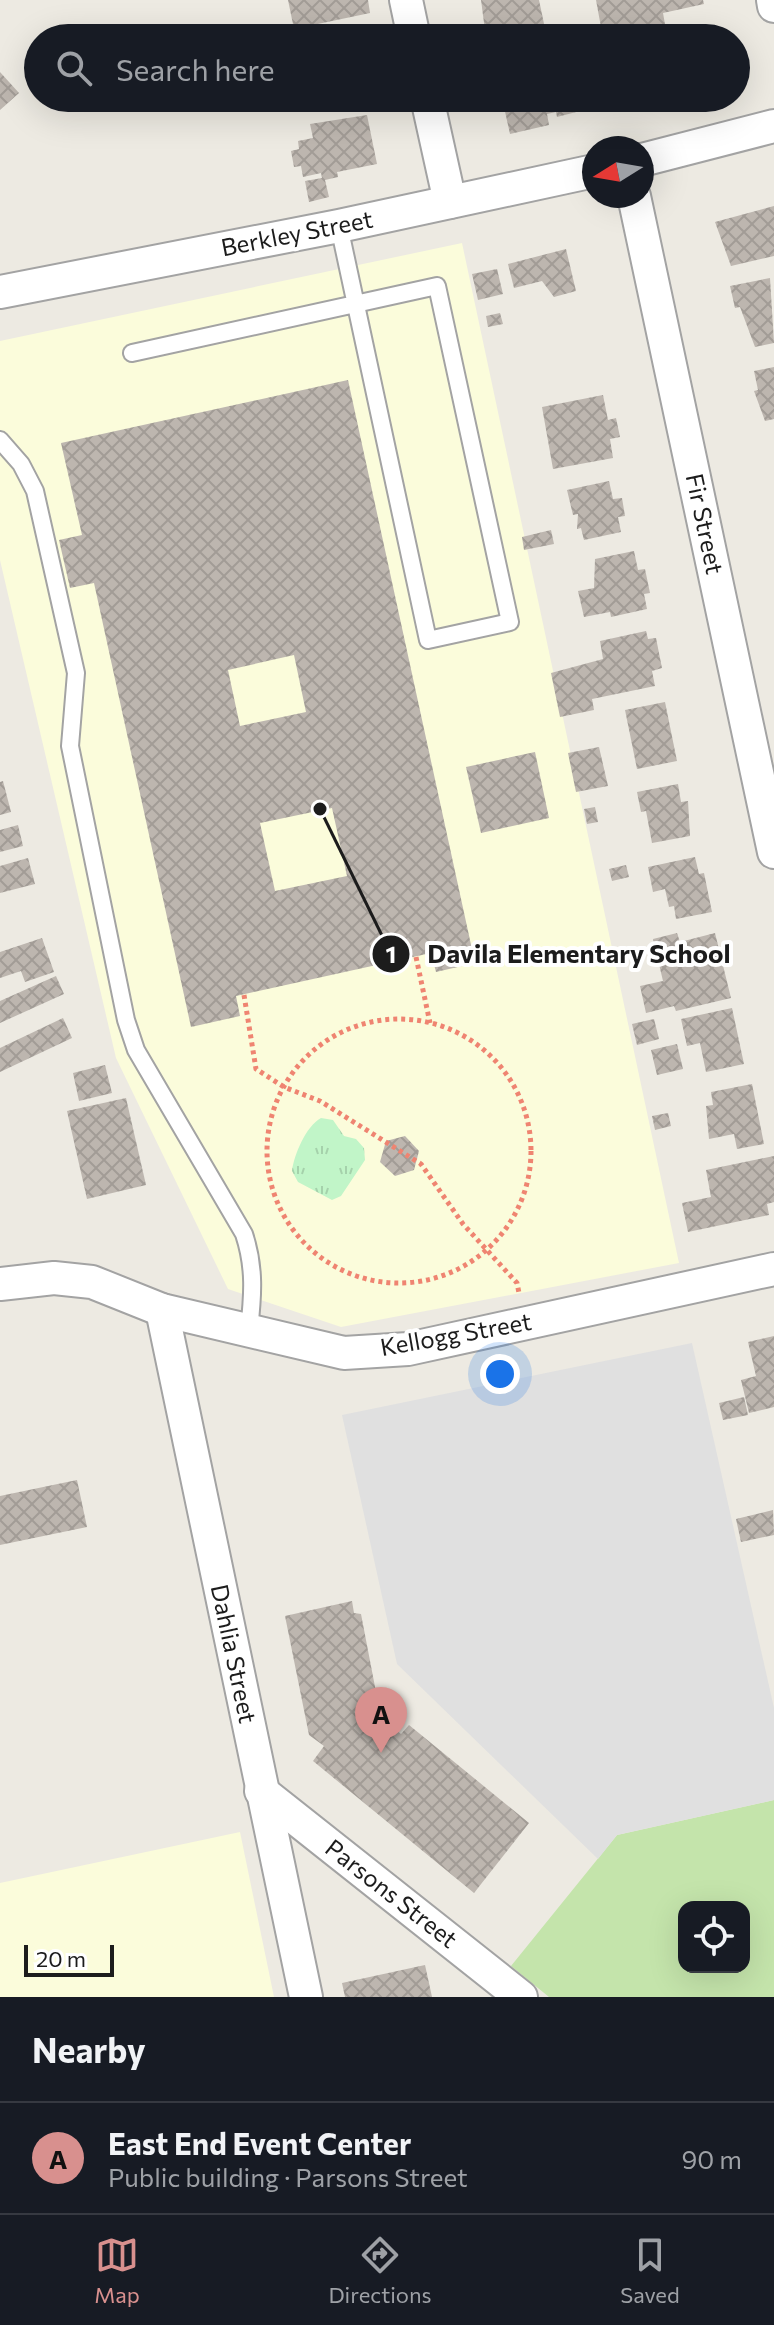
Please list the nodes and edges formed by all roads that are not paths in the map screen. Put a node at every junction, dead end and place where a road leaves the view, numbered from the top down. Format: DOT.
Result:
graph roads {
  1 [pos="406,0"];
  2 [pos="773,0"];
  3 [pos="774,6"];
  4 [pos="411,24"];
  5 [pos="430,112"];
  6 [pos="774,126"];
  7 [pos="654,157"];
  8 [pos="582,174"];
  9 [pos="450,202"];
  10 [pos="637,208"];
  11 [pos="339,226"];
  12 [pos="0,292"];
  13 [pos="355,304"];
  14 [pos="132,353"];
  15 [pos="0,440"];
  16 [pos="774,852"];
  17 [pos="774,1269"];
  18 [pos="0,1284"];
  19 [pos="162,1310"];
  20 [pos="249,1330"];
  21 [pos="261,1791"];
  22 [pos="306,1997"];
  23 [pos="521,1997"];
  1 -- 4 [label="street"];
  2 -- 3 [label="street"];
  5 -- 9 [label="street"];
  6 -- 7 [label="street"];
  8 -- 9 [label="street, Berkley Street"];
  9 -- 11 [label="street, Berkley Street"];
  10 -- 16 [label="street, Fir Street"];
  11 -- 12 [label="street, Berkley Street"];
  11 -- 13 [label="lane"];
  13 -- 13 [label="lane"];
  13 -- 14 [label="lane"];
  15 -- 20 [label="lane"];
  17 -- 20 [label="street, Kellogg Street"];
  18 -- 19 [label="street, Kellogg Street"];
  19 -- 20 [label="street, Kellogg Street"];
  19 -- 21 [label="street, Dahlia Street"];
  21 -- 22 [label="street, Dahlia Street"];
  21 -- 23 [label="street, Parsons Street"];
}
